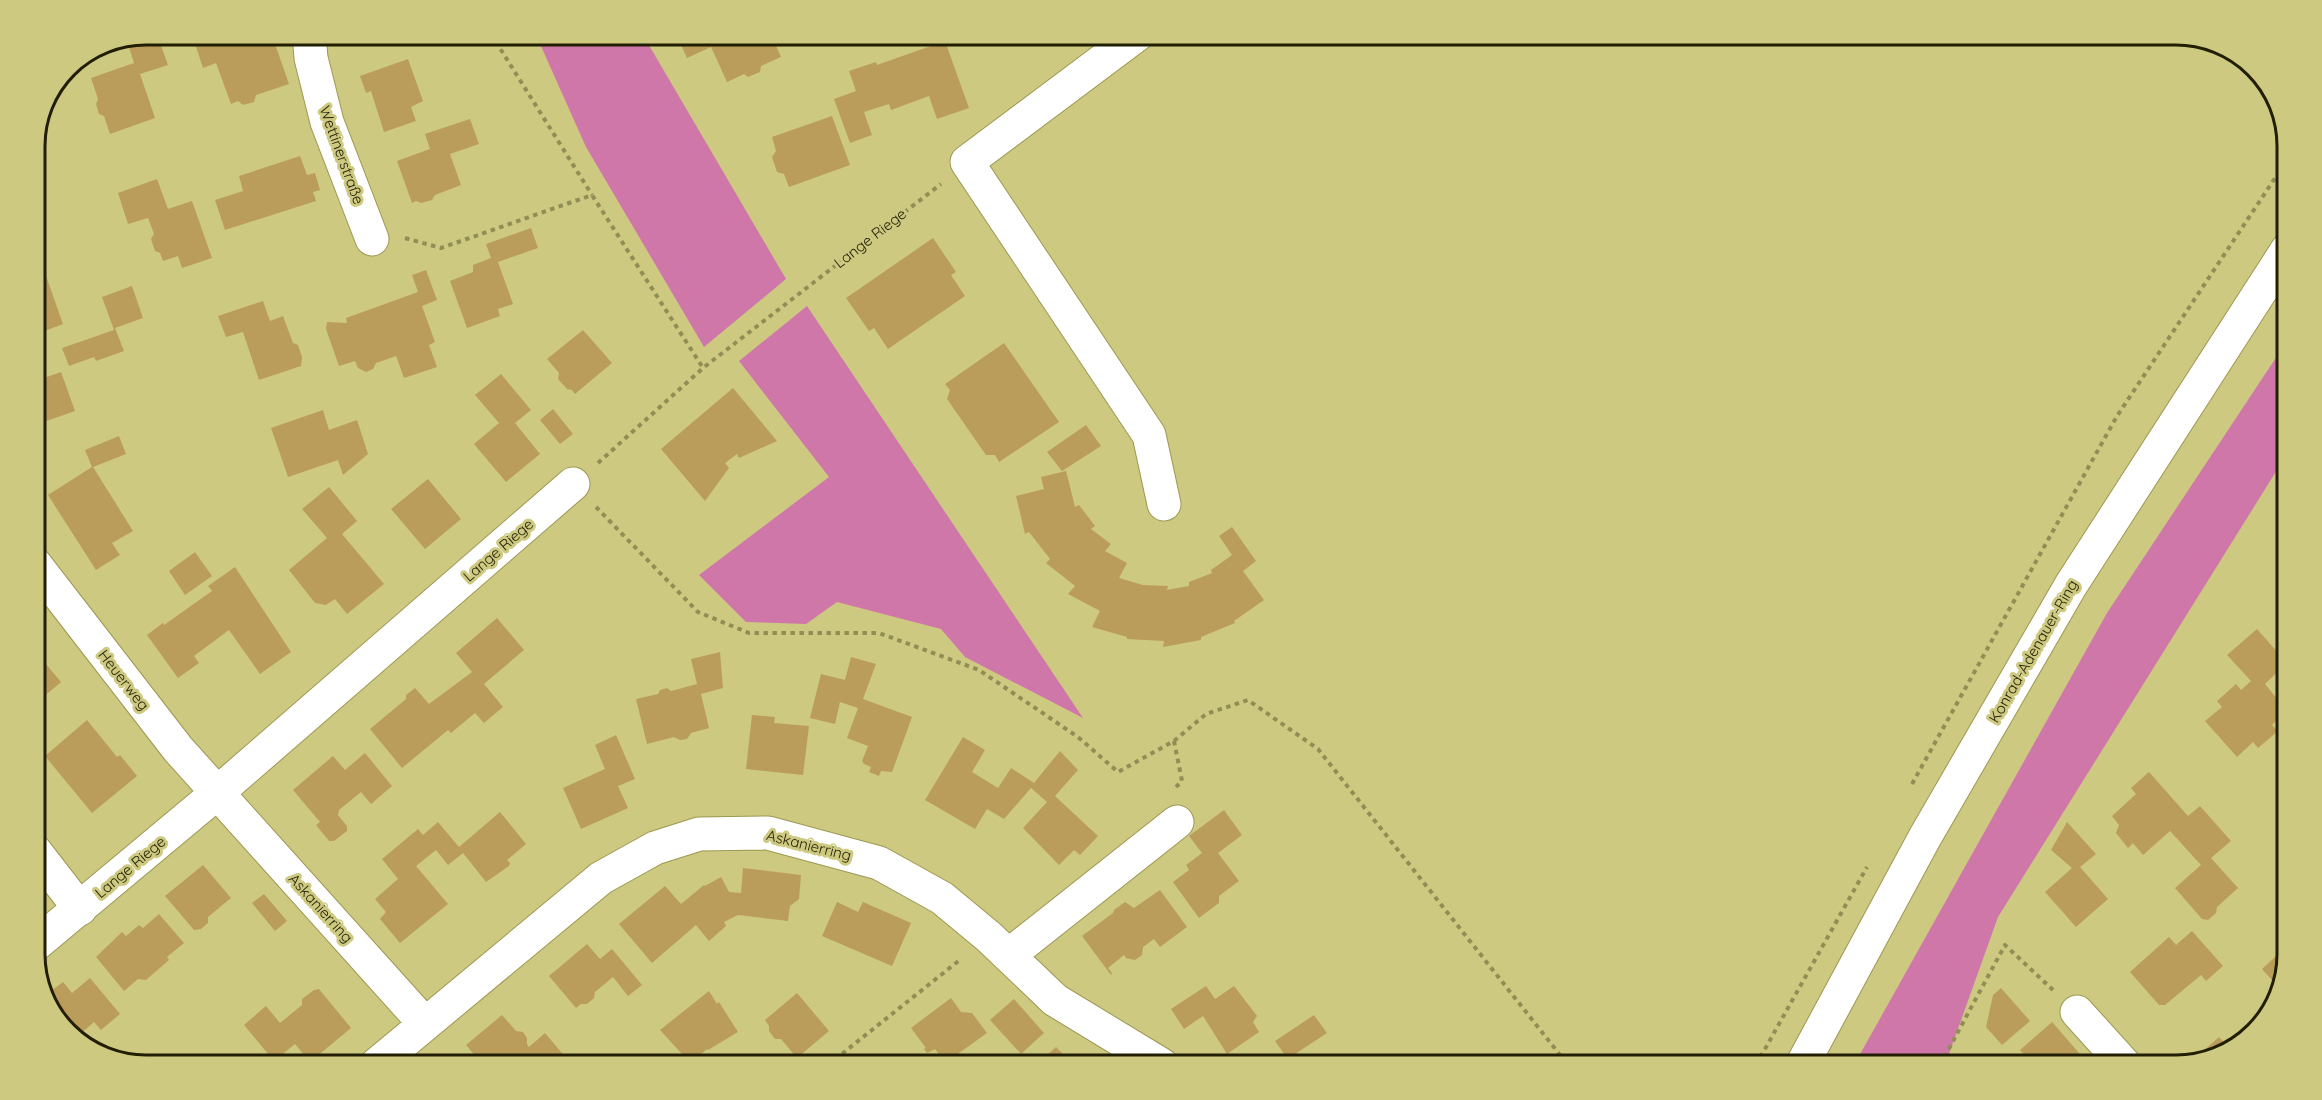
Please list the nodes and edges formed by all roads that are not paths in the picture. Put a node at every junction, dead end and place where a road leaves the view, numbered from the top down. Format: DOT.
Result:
graph roads {
  1 [pos="310,45"];
  2 [pos="1123,45"];
  3 [pos="371,234"];
  4 [pos="2277,266"];
  5 [pos="573,484"];
  6 [pos="1164,504"];
  7 [pos="45,577"];
  8 [pos="218,793"];
  9 [pos="1177,822"];
  10 [pos="45,864"];
  11 [pos="80,909"];
  12 [pos="45,937"];
  13 [pos="999,946"];
  14 [pos="2077,1012"];
  15 [pos="425,1024"];
  16 [pos="388,1055"];
  17 [pos="1146,1055"];
  18 [pos="1807,1055"];
  19 [pos="2116,1055"];
  1 -- 3 [label="street, Wettinerstraße"];
  2 -- 6 [label="street"];
  4 -- 18 [label="street, Konrad-Adenauer-Ring"];
  5 -- 8 [label="street, Lange Riege"];
  7 -- 8 [label="street, Heuerweg"];
  8 -- 11 [label="street, Lange Riege"];
  8 -- 15 [label="street, Askanierring"];
  9 -- 13 [label="street"];
  10 -- 11 [label="street"];
  11 -- 12 [label="street, Lange Riege"];
  13 -- 15 [label="street, Askanierring"];
  13 -- 17 [label="street, Askanierring"];
  14 -- 19 [label="street"];
  15 -- 16 [label="street, Askanierring"];
}
